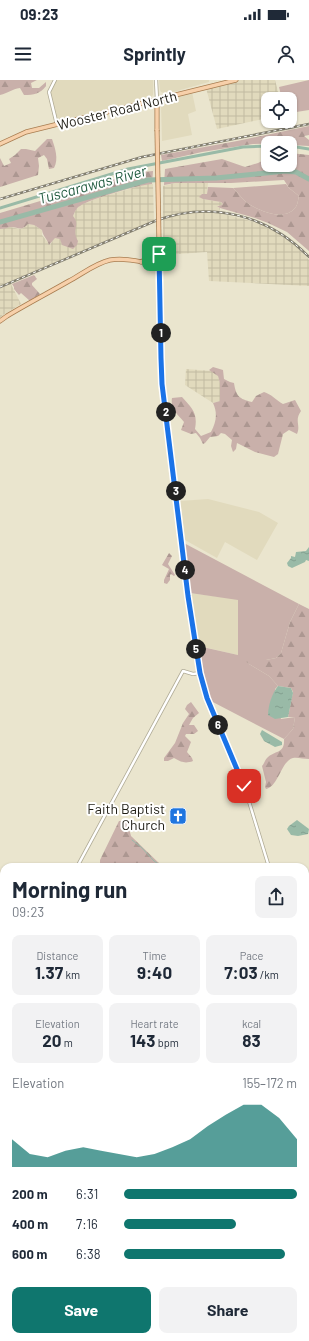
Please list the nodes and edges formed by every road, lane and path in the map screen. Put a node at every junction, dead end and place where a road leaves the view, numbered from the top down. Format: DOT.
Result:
graph roads {
  1 [pos="55,80"];
  2 [pos="156,80"];
  3 [pos="236,80"];
  4 [pos="157,100"];
  5 [pos="57,125"];
  6 [pos="0,144"];
  7 [pos="159,244"];
  8 [pos="141,262"];
  9 [pos="159,265"];
  10 [pos="0,321"];
  11 [pos="200,673"];
  12 [pos="79,863"];
  13 [pos="268,863"];
  1 -- 5 [label="street"];
  2 -- 4 [label="street"];
  3 -- 4 [label="main road, Wooster Road North"];
  4 -- 5 [label="main road, Wooster Road North"];
  4 -- 7 [label="main road, bridge"];
  5 -- 6 [label="main road, Wooster Road North"];
  7 -- 8 [label="main road"];
  7 -- 9 [label="main road"];
  8 -- 9 [label="main road"];
  8 -- 10 [label="main road"];
  9 -- 11 [label="street"];
  11 -- 12 [label="street"];
  11 -- 13 [label="street"];
}
